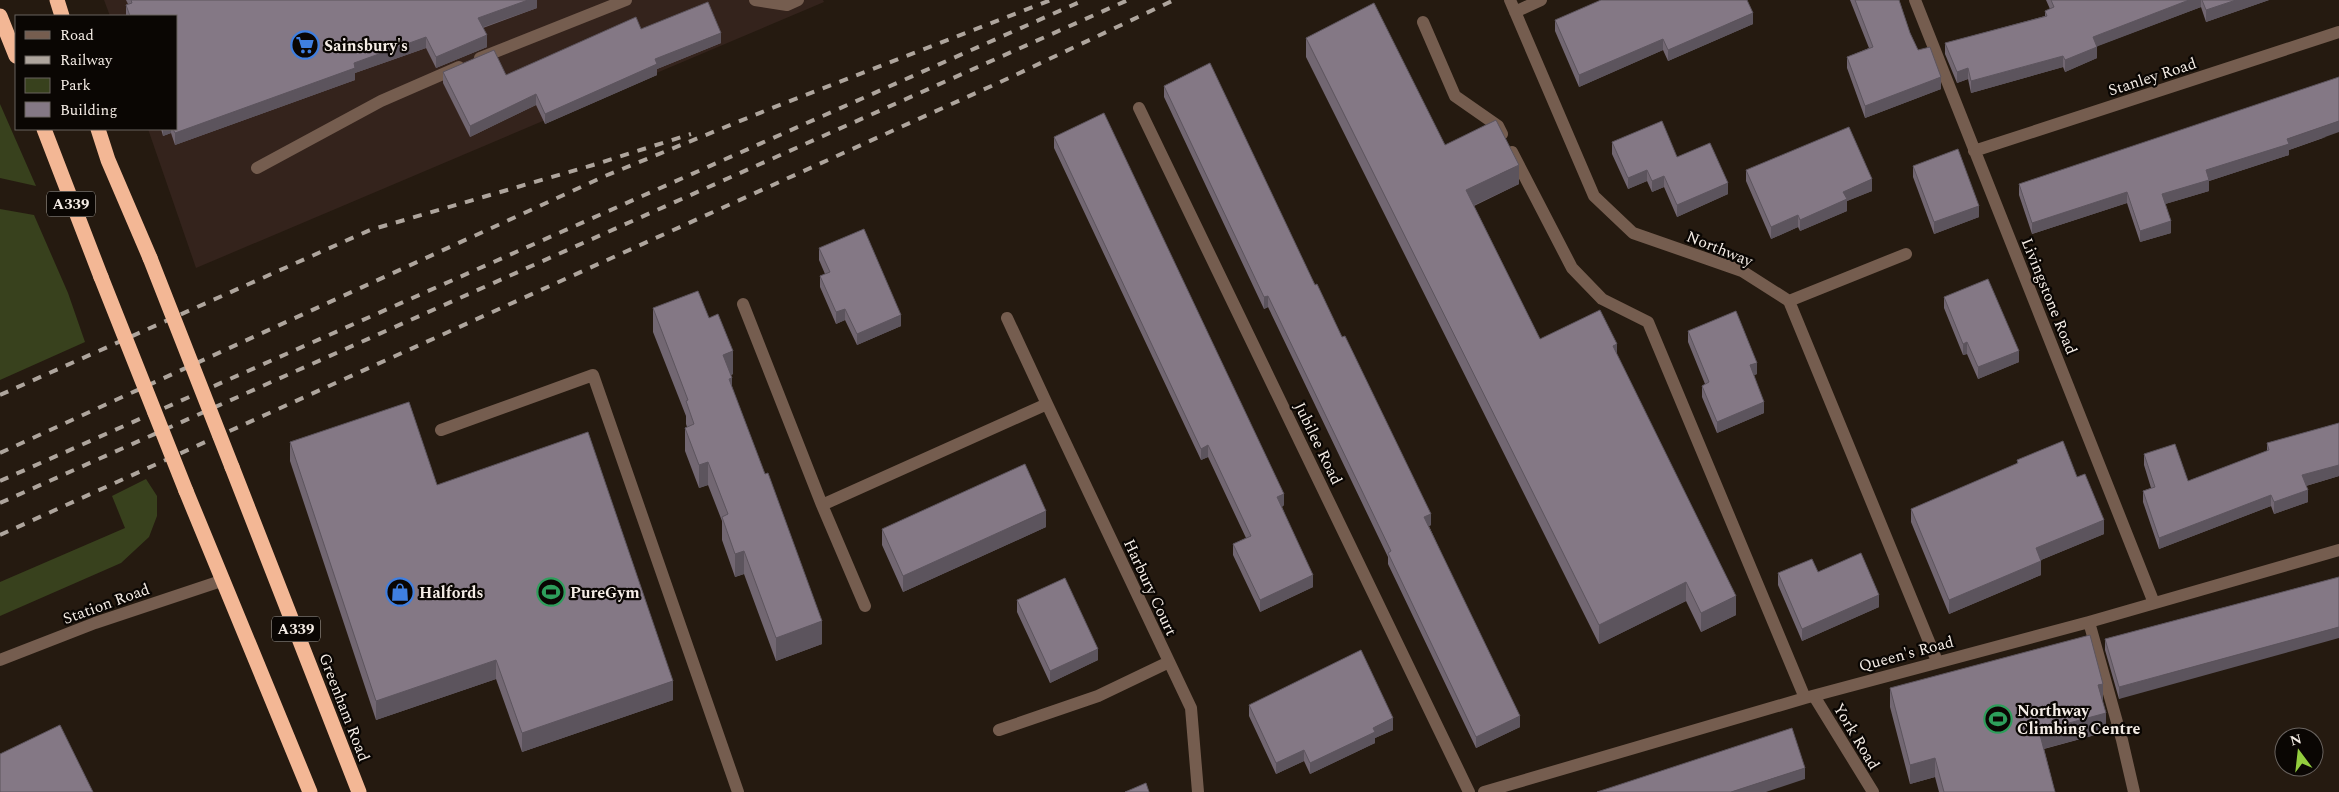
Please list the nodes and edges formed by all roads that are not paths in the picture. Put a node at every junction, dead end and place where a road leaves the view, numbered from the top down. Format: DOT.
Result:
graph roads {
  1 [pos="57,0"];
  2 [pos="626,0"];
  3 [pos="755,0"];
  4 [pos="798,0"];
  5 [pos="1541,0"];
  6 [pos="1915,0"];
  7 [pos="1512,6"];
  8 [pos="62,15"];
  9 [pos="0,16"];
  10 [pos="1423,22"];
  11 [pos="2339,32"];
  12 [pos="15,54"];
  13 [pos="1139,108"];
  14 [pos="44,130"];
  15 [pos="98,130"];
  16 [pos="1974,151"];
  17 [pos="257,168"];
  18 [pos="1906,254"];
  19 [pos="1789,301"];
  20 [pos="743,304"];
  21 [pos="1006,318"];
  22 [pos="1046,404"];
  23 [pos="442,430"];
  24 [pos="822,505"];
  25 [pos="2339,550"];
  26 [pos="224,580"];
  27 [pos="2154,603"];
  28 [pos="864,606"];
  29 [pos="2089,622"];
  30 [pos="0,660"];
  31 [pos="1936,661"];
  32 [pos="1169,662"];
  33 [pos="1809,697"];
  34 [pos="999,730"];
  35 [pos="310,792"];
  36 [pos="359,792"];
  37 [pos="738,792"];
  38 [pos="1198,792"];
  39 [pos="1469,792"];
  40 [pos="1484,792"];
  41 [pos="1872,792"];
  42 [pos="2134,792"];
  1 -- 8 [label="highway"];
  2 -- 17 [label="street"];
  3 -- 4 [label="street"];
  5 -- 7 [label="street"];
  6 -- 16 [label="street, Livingstone Road"];
  7 -- 19 [label="street, Northway"];
  9 -- 12 [label="highway"];
  10 -- 33 [label="street, York Road"];
  11 -- 16 [label="street, Stanley Road"];
  13 -- 39 [label="street, Jubilee Road"];
  14 -- 26 [label="highway, A339, bridge"];
  15 -- 36 [label="highway, Greenham Road / A339, bridge"];
  16 -- 27 [label="street, Livingstone Road"];
  18 -- 19 [label="street"];
  19 -- 31 [label="street"];
  20 -- 24 [label="street"];
  21 -- 22 [label="street, Harbury Court"];
  22 -- 24 [label="street"];
  22 -- 32 [label="street, Harbury Court"];
  23 -- 37 [label="street"];
  24 -- 28 [label="street"];
  25 -- 27 [label="street, Queen's Road"];
  26 -- 30 [label="street, Station Road"];
  26 -- 35 [label="highway, A339"];
  27 -- 29 [label="street, Queen's Road"];
  29 -- 31 [label="street, Queen's Road"];
  29 -- 42 [label="street"];
  31 -- 33 [label="street, Queen's Road"];
  32 -- 34 [label="street"];
  32 -- 38 [label="street, Harbury Court"];
  33 -- 40 [label="street, Queen's Road"];
  33 -- 41 [label="street, York Road"];
}
